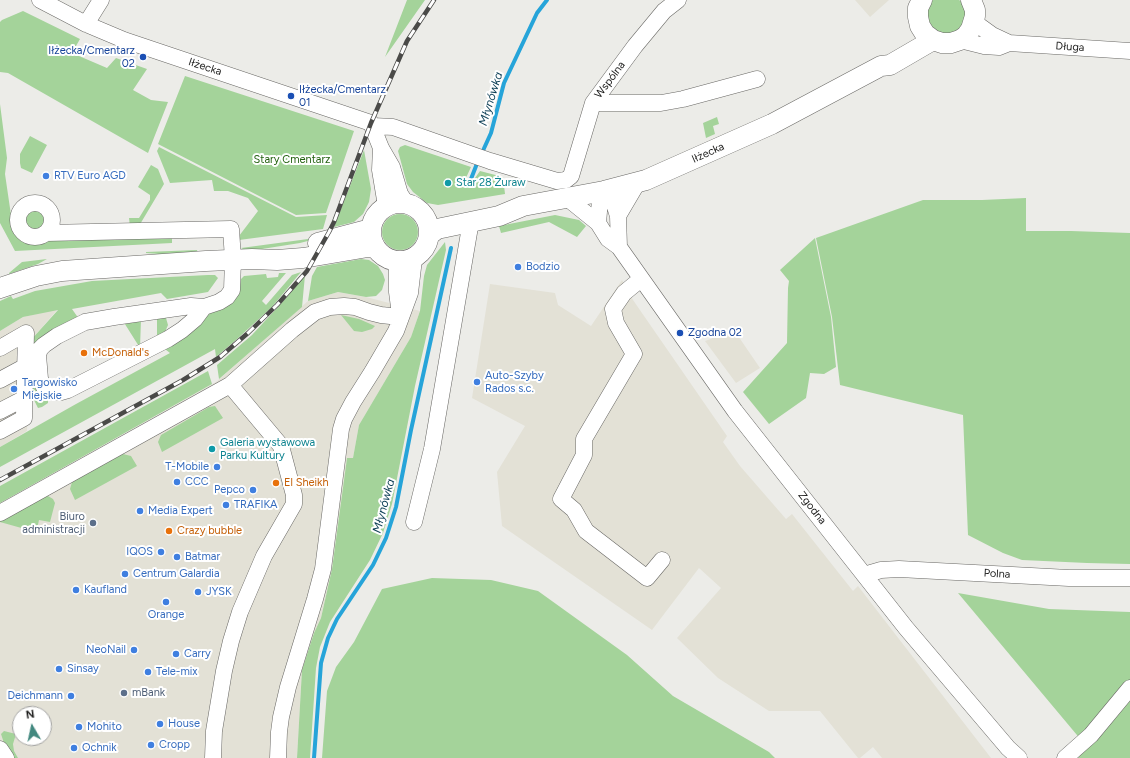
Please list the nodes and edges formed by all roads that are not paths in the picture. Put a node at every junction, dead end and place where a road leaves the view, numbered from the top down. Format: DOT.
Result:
graph roads {
  1 [pos="40,0"];
  2 [pos="101,0"];
  3 [pos="678,0"];
  4 [pos="921,0"];
  5 [pos="974,7"];
  6 [pos="86,24"];
  7 [pos="920,26"];
  8 [pos="933,40"];
  9 [pos="960,40"];
  10 [pos="1009,43"];
  11 [pos="1130,51"];
  12 [pos="881,66"];
  13 [pos="757,79"];
  14 [pos="593,103"];
  15 [pos="373,126"];
  16 [pos="381,148"];
  17 [pos="571,176"];
  18 [pos="638,182"];
  19 [pos="604,191"];
  20 [pos="567,198"];
  21 [pos="406,203"];
  22 [pos="523,206"];
  23 [pos="385,207"];
  24 [pos="423,214"];
  25 [pos="618,216"];
  26 [pos="471,221"];
  27 [pos="598,223"];
  28 [pos="46,233"];
  29 [pos="429,235"];
  30 [pos="372,238"];
  31 [pos="619,246"];
  32 [pos="243,259"];
  33 [pos="414,259"];
  34 [pos="394,262"];
  35 [pos="641,279"];
  36 [pos="0,288"];
  37 [pos="204,307"];
  38 [pos="162,310"];
  39 [pos="400,317"];
  40 [pos="182,330"];
  41 [pos="0,348"];
  42 [pos="26,366"];
  43 [pos="0,380"];
  44 [pos="230,385"];
  45 [pos="25,398"];
  46 [pos="0,411"];
  47 [pos="0,431"];
  48 [pos="0,513"];
  49 [pos="414,522"];
  50 [pos="662,560"];
  51 [pos="864,574"];
  52 [pos="1130,578"];
  53 [pos="1130,688"];
  54 [pos="0,749"];
  55 [pos="6,758"];
  56 [pos="213,758"];
  57 [pos="278,758"];
  58 [pos="1019,758"];
  59 [pos="1065,758"];
  1 -- 6 [label="street, Iłżecka"];
  2 -- 6 [label="street"];
  3 -- 14 [label="street, Wspólna"];
  4 -- 7 [label="main road"];
  5 -- 9 [label="main road"];
  5 -- 10 [label="street, Długa"];
  6 -- 15 [label="street, Iłżecka"];
  7 -- 8 [label="main road"];
  7 -- 12 [label="main road, Iłżecka"];
  8 -- 9 [label="main road"];
  8 -- 12 [label="main road, Iłżecka"];
  9 -- 10 [label="street, Długa"];
  10 -- 11 [label="street, Długa"];
  12 -- 18 [label="main road, Iłżecka"];
  13 -- 14 [label="street"];
  14 -- 17 [label="street, Wspólna"];
  15 -- 16 [label="street"];
  15 -- 17 [label="street, Iłżecka"];
  16 -- 21 [label="street"];
  16 -- 23 [label="street"];
  18 -- 19 [label="main road, Iłżecka"];
  18 -- 25 [label="street"];
  19 -- 20 [label="main road, Iłżecka"];
  19 -- 25 [label="street"];
  19 -- 27 [label="street"];
  20 -- 22 [label="main road, Iłżecka"];
  20 -- 27 [label="street, Zgodna"];
  21 -- 23 [label="main road"];
  21 -- 24 [label="main road"];
  22 -- 24 [label="main road, Iłżecka"];
  22 -- 26 [label="main road, Iłżecka"];
  23 -- 30 [label="main road"];
  24 -- 29 [label="main road"];
  25 -- 31 [label="street"];
  26 -- 29 [label="main road, Iłżecka"];
  26 -- 49 [label="street"];
  27 -- 31 [label="street, Zgodna"];
  28 -- 32 [label="street"];
  29 -- 33 [label="main road"];
  30 -- 32 [label="main road"];
  30 -- 34 [label="main road"];
  31 -- 35 [label="street, Zgodna"];
  32 -- 36 [label="main road"];
  32 -- 37 [label="street"];
  33 -- 34 [label="main road"];
  33 -- 39 [label="street"];
  34 -- 39 [label="street"];
  35 -- 50 [label="street"];
  35 -- 51 [label="street, Zgodna"];
  37 -- 38 [label="street"];
  37 -- 40 [label="street"];
  38 -- 40 [label="street"];
  38 -- 40 [label="street"];
  39 -- 44 [label="street"];
  39 -- 57 [label="street"];
  41 -- 42 [label="street"];
  42 -- 43 [label="street"];
  42 -- 45 [label="street"];
  44 -- 48 [label="street"];
  44 -- 56 [label="street"];
  45 -- 46 [label="street"];
  45 -- 47 [label="street"];
  51 -- 52 [label="street, Polna"];
  51 -- 58 [label="street, Zgodna"];
  53 -- 59 [label="street"];
  54 -- 55 [label="street"];
}
